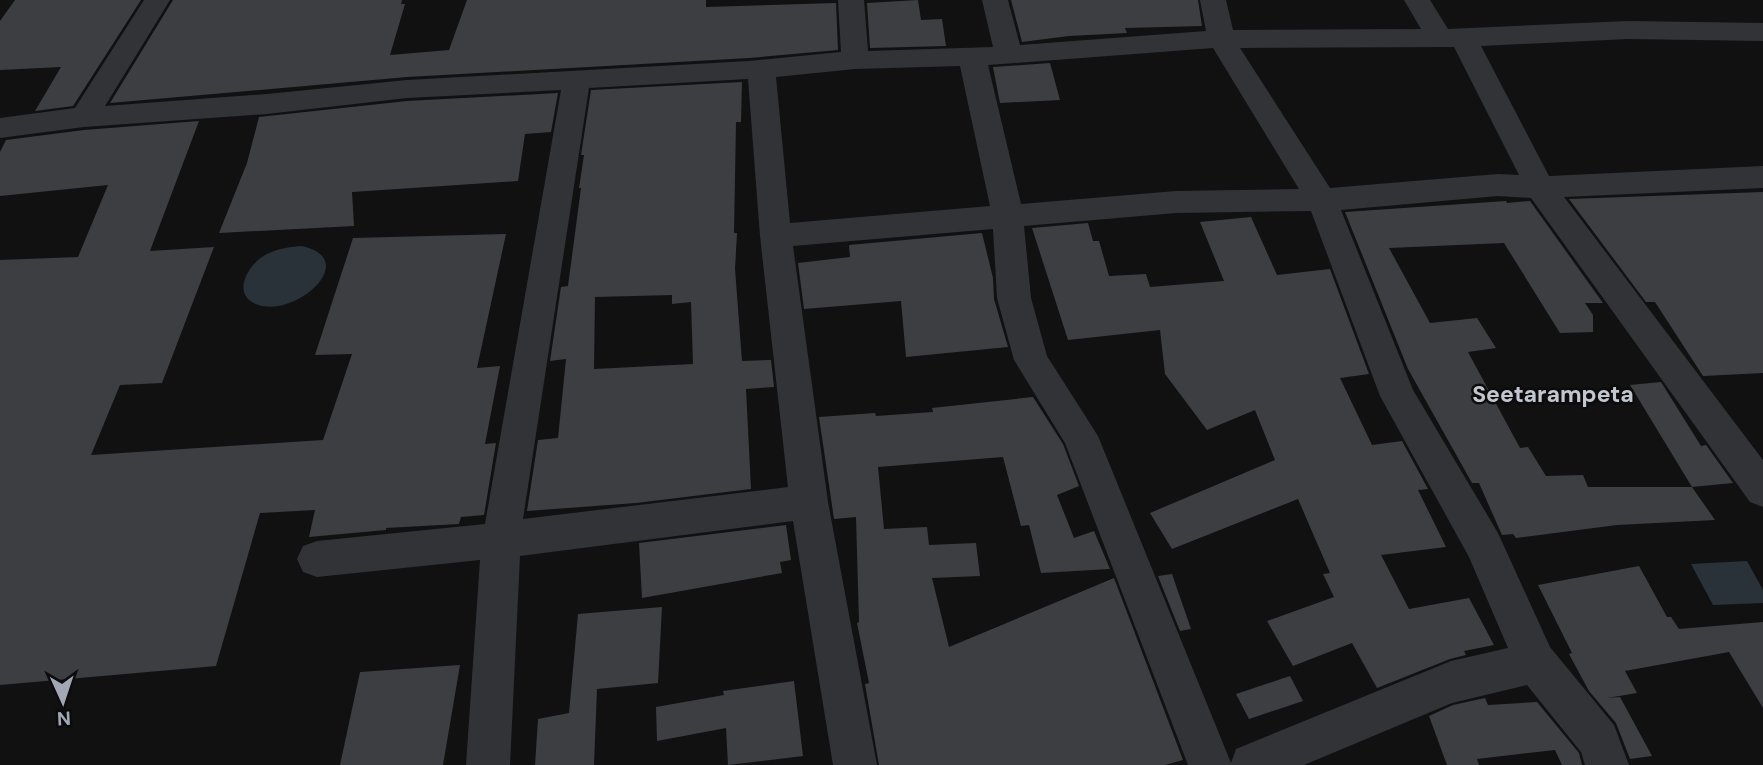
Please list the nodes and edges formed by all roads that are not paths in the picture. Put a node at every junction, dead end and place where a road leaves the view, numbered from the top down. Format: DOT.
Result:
graph roads {
  1 [pos="157,0"];
  2 [pos="851,0"];
  3 [pos="995,0"];
  4 [pos="1213,0"];
  5 [pos="1417,0"];
  6 [pos="1763,32"];
  7 [pos="1452,38"];
  8 [pos="1221,39"];
  9 [pos="1010,55"];
  10 [pos="972,57"];
  11 [pos="855,60"];
  12 [pos="761,69"];
  13 [pos="577,78"];
  14 [pos="84,117"];
  15 [pos="0,128"];
  16 [pos="1763,177"];
  17 [pos="1540,187"];
  18 [pos="1322,200"];
  19 [pos="1008,216"];
  20 [pos="776,236"];
  21 [pos="1763,490"];
  22 [pos="809,502"];
  23 [pos="501,540"];
  24 [pos="317,559"];
  25 [pos="1535,662"];
  26 [pos="488,765"];
  27 [pos="855,765"];
  28 [pos="1210,765"];
  29 [pos="1252,765"];
  30 [pos="1607,765"];
  1 -- 14 [label="street"];
  2 -- 11 [label="street"];
  3 -- 9 [label="street"];
  4 -- 8 [label="street"];
  5 -- 7 [label="street"];
  6 -- 7 [label="street"];
  7 -- 8 [label="street"];
  7 -- 17 [label="street"];
  8 -- 9 [label="street"];
  8 -- 18 [label="street"];
  9 -- 10 [label="street"];
  10 -- 11 [label="street"];
  10 -- 19 [label="street"];
  11 -- 12 [label="street"];
  12 -- 13 [label="street"];
  12 -- 20 [label="street"];
  13 -- 14 [label="street"];
  13 -- 23 [label="street"];
  14 -- 15 [label="street"];
  16 -- 17 [label="street"];
  17 -- 18 [label="street"];
  17 -- 21 [label="street"];
  18 -- 19 [label="street"];
  18 -- 25 [label="street"];
  19 -- 20 [label="street"];
  19 -- 28 [label="street"];
  20 -- 22 [label="street"];
  22 -- 23 [label="street"];
  22 -- 27 [label="street"];
  23 -- 24 [label="street"];
  23 -- 26 [label="street"];
  25 -- 29 [label="street"];
  25 -- 30 [label="street"];
}
